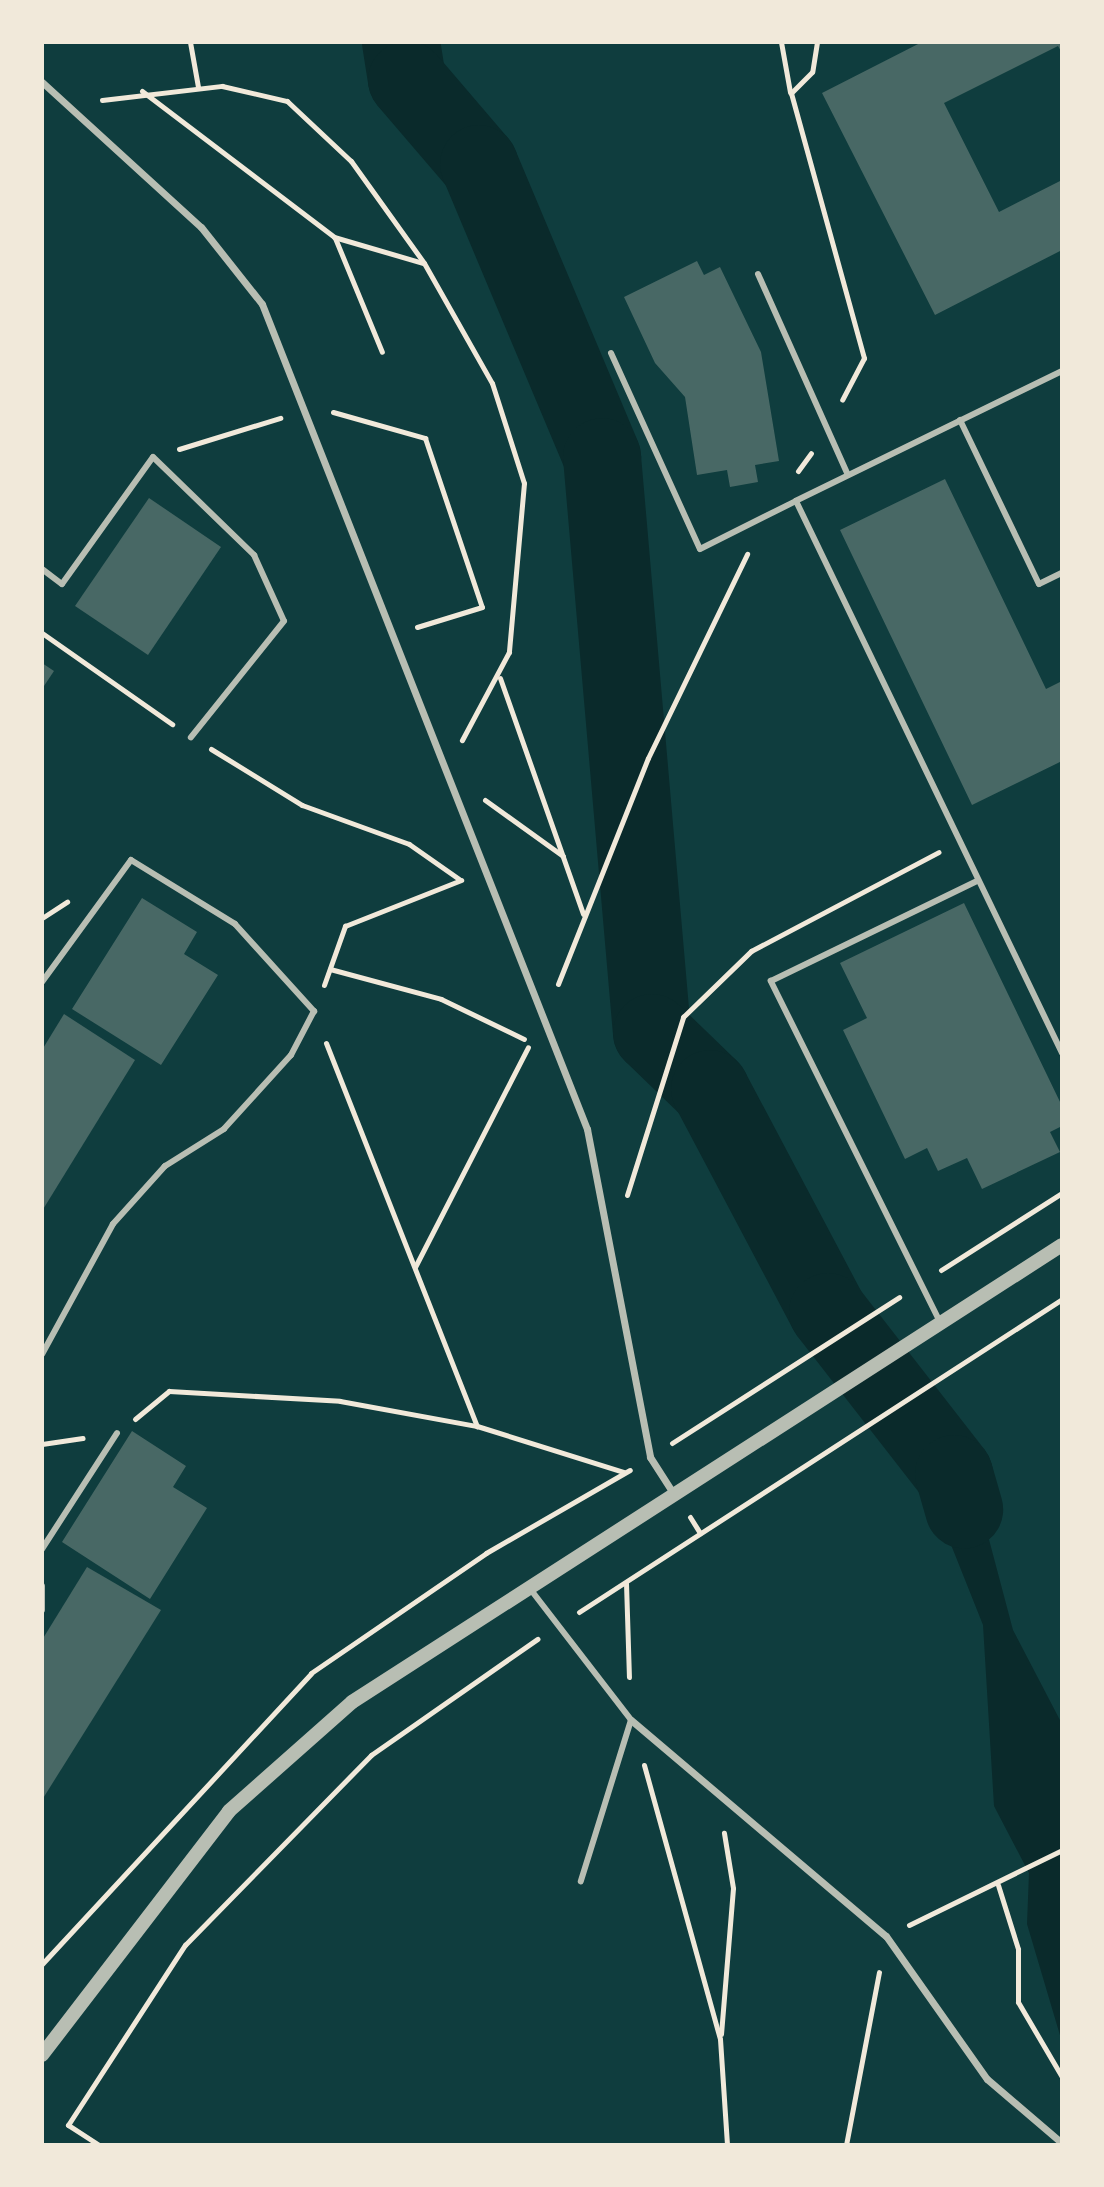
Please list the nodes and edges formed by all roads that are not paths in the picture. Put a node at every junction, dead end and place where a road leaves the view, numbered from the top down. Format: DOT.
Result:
graph roads {
  1 [pos="42,82"];
  2 [pos="758,274"];
  3 [pos="611,353"];
  4 [pos="1062,371"];
  5 [pos="960,420"];
  6 [pos="848,475"];
  7 [pos="796,501"];
  8 [pos="42,569"];
  9 [pos="1062,573"];
  10 [pos="191,737"];
  11 [pos="977,881"];
  12 [pos="42,982"];
  13 [pos="1062,1053"];
  14 [pos="1062,1245"];
  15 [pos="940,1322"];
  16 [pos="42,1354"];
  17 [pos="117,1433"];
  18 [pos="673,1493"];
  19 [pos="42,1549"];
  20 [pos="42,1586"];
  21 [pos="529,1587"];
  22 [pos="42,1610"];
  23 [pos="631,1720"];
  24 [pos="581,1881"];
  25 [pos="42,2055"];
  26 [pos="1062,2143"];
  1 -- 18 [label="street"];
  2 -- 6 [label="lane"];
  3 -- 7 [label="lane"];
  4 -- 5 [label="lane"];
  5 -- 6 [label="lane"];
  5 -- 9 [label="lane"];
  6 -- 7 [label="lane"];
  7 -- 11 [label="lane"];
  8 -- 10 [label="lane"];
  11 -- 13 [label="lane"];
  11 -- 15 [label="lane"];
  12 -- 16 [label="lane"];
  14 -- 15 [label="street"];
  15 -- 18 [label="street"];
  17 -- 19 [label="lane"];
  18 -- 21 [label="street"];
  20 -- 22 [label="lane"];
  21 -- 23 [label="lane"];
  21 -- 25 [label="street"];
  23 -- 24 [label="lane"];
  23 -- 26 [label="street"];
}
